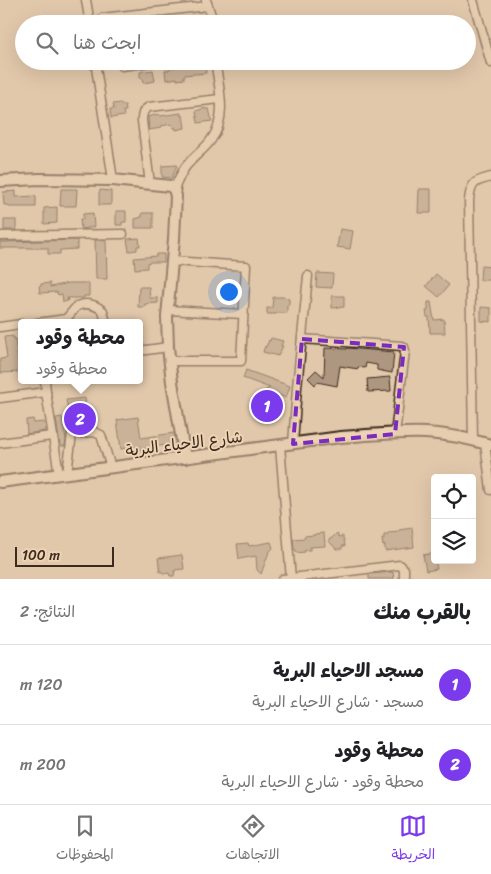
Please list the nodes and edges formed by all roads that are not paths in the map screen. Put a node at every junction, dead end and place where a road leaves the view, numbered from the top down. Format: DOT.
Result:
graph roads {
  1 [pos="86,0"];
  2 [pos="473,0"];
  3 [pos="207,3"];
  4 [pos="88,15"];
  5 [pos="123,15"];
  6 [pos="211,15"];
  7 [pos="491,63"];
  8 [pos="96,70"];
  9 [pos="216,70"];
  10 [pos="220,99"];
  11 [pos="491,177"];
  12 [pos="113,180"];
  13 [pos="0,181"];
  14 [pos="150,184"];
  15 [pos="174,189"];
  16 [pos="122,234"];
  17 [pos="0,236"];
  18 [pos="172,261"];
  19 [pos="308,276"];
  20 [pos="168,310"];
  21 [pos="243,314"];
  22 [pos="66,319"];
  23 [pos="106,319"];
  24 [pos="18,324"];
  25 [pos="0,327"];
  26 [pos="302,339"];
  27 [pos="168,347"];
  28 [pos="143,350"];
  29 [pos="169,361"];
  30 [pos="45,384"];
  31 [pos="46,392"];
  32 [pos="0,398"];
  33 [pos="395,434"];
  34 [pos="52,436"];
  35 [pos="473,440"];
  36 [pos="0,443"];
  37 [pos="293,444"];
  38 [pos="488,444"];
  39 [pos="280,446"];
  40 [pos="185,458"];
  41 [pos="111,468"];
  42 [pos="63,474"];
  43 [pos="0,482"];
  44 [pos="491,490"];
  45 [pos="288,579"];
  46 [pos="404,579"];
  1 -- 4 [label="street"];
  2 -- 7 [label="street"];
  3 -- 5 [label="street"];
  3 -- 6 [label="street"];
  8 -- 12 [label="street"];
  9 -- 10 [label="street"];
  10 -- 14 [label="street"];
  10 -- 15 [label="street"];
  11 -- 35 [label="street"];
  12 -- 13 [label="main road"];
  12 -- 14 [label="main road"];
  14 -- 15 [label="main road"];
  15 -- 18 [label="main road"];
  16 -- 17 [label="street"];
  18 -- 20 [label="main road"];
  18 -- 21 [label="street"];
  19 -- 26 [label="street"];
  20 -- 21 [label="street"];
  20 -- 27 [label="main road"];
  21 -- 29 [label="street"];
  22 -- 23 [label="street"];
  24 -- 25 [label="street"];
  26 -- 33 [label="street"];
  26 -- 37 [label="street"];
  27 -- 28 [label="street"];
  27 -- 29 [label="main road"];
  29 -- 40 [label="main road"];
  30 -- 31 [label="street"];
  31 -- 32 [label="street"];
  31 -- 34 [label="street"];
  33 -- 35 [label="main road, شارع الاحياء البرية"];
  33 -- 37 [label="main road, شارع الاحياء البرية"];
  34 -- 36 [label="street"];
  34 -- 42 [label="street"];
  35 -- 38 [label="main road, شارع الاحياء البرية"];
  37 -- 39 [label="main road, شارع الاحياء البرية"];
  38 -- 44 [label="street"];
  39 -- 40 [label="main road, شارع الاحياء البرية"];
  39 -- 45 [label="street"];
  40 -- 41 [label="main road, شارع الاحياء البرية"];
  41 -- 42 [label="main road, شارع الاحياء البرية"];
  41 -- 42 [label="street"];
  42 -- 43 [label="main road, شارع الاحياء البرية"];
  45 -- 46 [label="street"];
}
